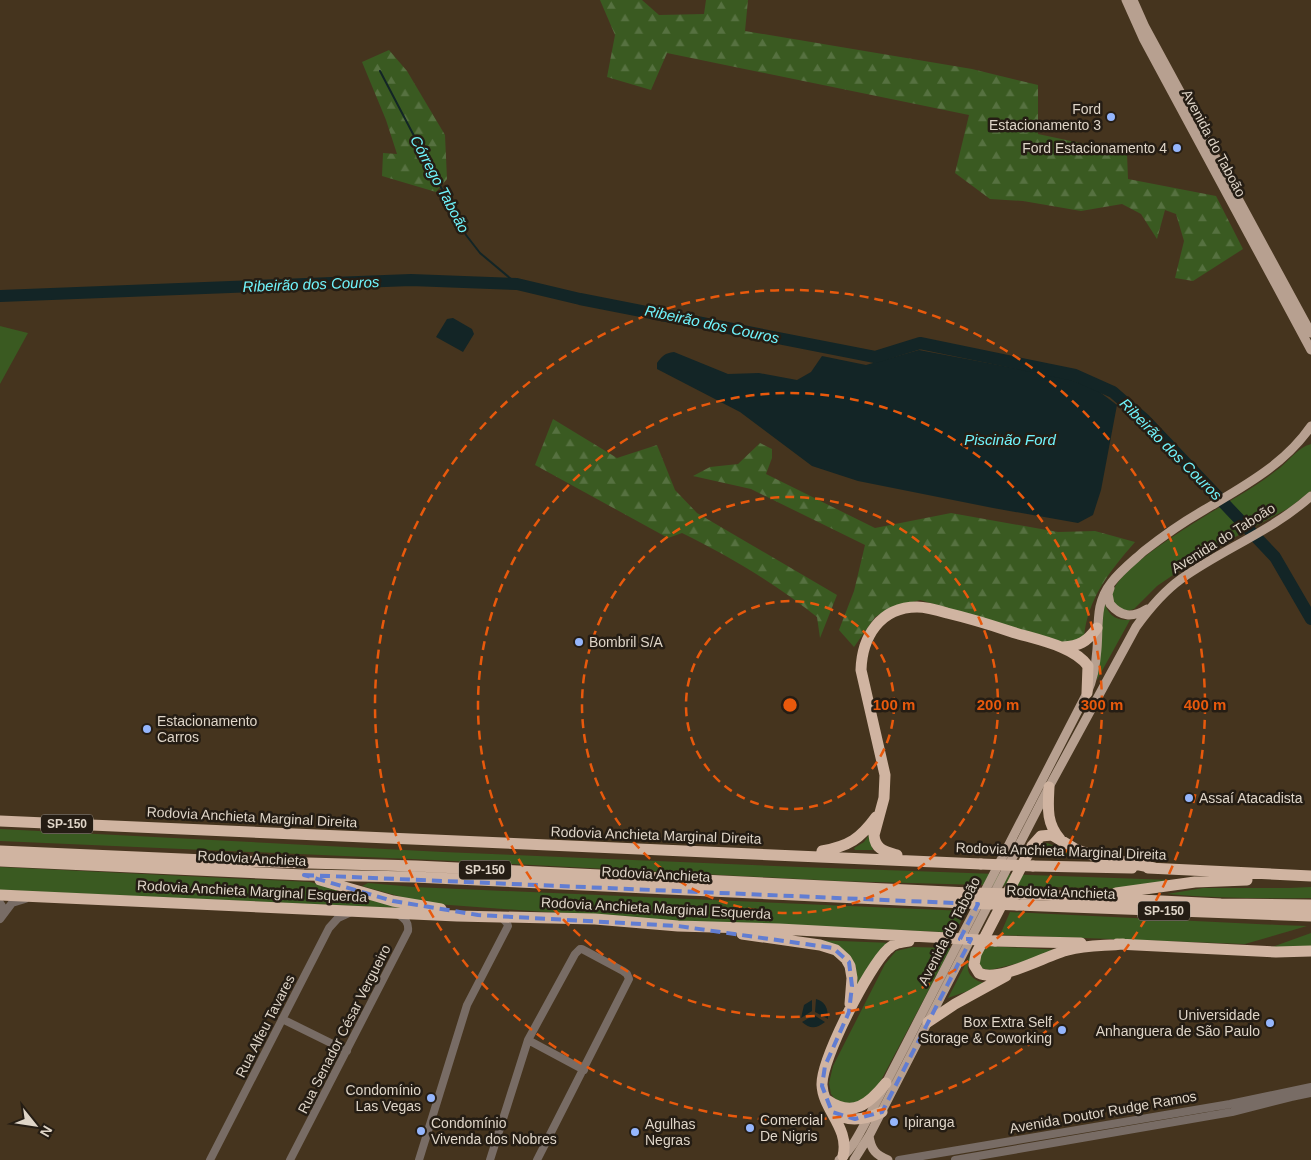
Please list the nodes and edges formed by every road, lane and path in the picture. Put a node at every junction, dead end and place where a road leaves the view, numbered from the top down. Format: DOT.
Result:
graph roads {
  1 [pos="1126,0"];
  2 [pos="1133,0"];
  3 [pos="1311,333"];
  4 [pos="1311,350"];
  5 [pos="1311,426"];
  6 [pos="1311,440"];
  7 [pos="1300,442"];
  8 [pos="1311,496"];
  9 [pos="1111,583"];
  10 [pos="1151,606"];
  11 [pos="1097,628"];
  12 [pos="1063,648"];
  13 [pos="1088,693"];
  14 [pos="1050,787"];
  15 [pos="881,810"];
  16 [pos="0,821"];
  17 [pos="1060,839"];
  18 [pos="0,851"];
  19 [pos="803,855"];
  20 [pos="0,861"];
  21 [pos="948,862"];
  22 [pos="1154,868"];
  23 [pos="304,875"];
  24 [pos="1306,876"];
  25 [pos="0,895"];
  26 [pos="43,896"];
  27 [pos="1073,896"];
  28 [pos="967,898"];
  29 [pos="1019,900"];
  30 [pos="0,903"];
  31 [pos="1311,905"];
  32 [pos="351,912"];
  33 [pos="396,913"];
  34 [pos="478,915"];
  35 [pos="500,916"];
  36 [pos="1311,916"];
  37 [pos="0,917"];
  38 [pos="678,926"];
  39 [pos="928,937"];
  40 [pos="1123,944"];
  41 [pos="1311,951"];
  42 [pos="1018,969"];
  43 [pos="849,1012"];
  44 [pos="282,1019"];
  45 [pos="928,1022"];
  46 [pos="528,1040"];
  47 [pos="347,1051"];
  48 [pos="584,1070"];
  49 [pos="886,1083"];
  50 [pos="1311,1086"];
  51 [pos="1311,1093"];
  52 [pos="827,1100"];
  53 [pos="832,1112"];
  54 [pos="882,1112"];
  55 [pos="868,1118"];
  56 [pos="869,1136"];
  57 [pos="845,1159"];
  58 [pos="210,1160"];
  59 [pos="290,1160"];
  60 [pos="418,1160"];
  61 [pos="490,1160"];
  62 [pos="537,1160"];
  63 [pos="888,1160"];
  64 [pos="899,1160"];
  65 [pos="955,1160"];
  1 -- 4 [label="main road, Avenida do Taboão"];
  2 -- 3 [label="main road, Avenida do Taboão"];
  5 -- 7 [label="main road, Avenida do Taboão"];
  6 -- 7 [label="main road"];
  7 -- 9 [label="main road, Avenida do Taboão"];
  8 -- 10 [label="main road, Avenida do Taboão"];
  9 -- 10 [label="main road"];
  9 -- 11 [label="main road, Avenida do Taboão"];
  10 -- 14 [label="main road, Avenida do Taboão"];
  11 -- 12 [label="highway"];
  11 -- 13 [label="main road, Avenida do Taboão"];
  12 -- 13 [label="highway"];
  12 -- 15 [label="highway"];
  13 -- 49 [label="main road, Avenida do Taboão"];
  14 -- 17 [label="highway"];
  14 -- 45 [label="main road, Avenida do Taboão"];
  15 -- 19 [label="highway"];
  15 -- 21 [label="highway"];
  16 -- 19 [label="highway, Rodovia Anchieta Marginal Direita / SP-150"];
  17 -- 22 [label="highway"];
  17 -- 42 [label="highway"];
  18 -- 28 [label="highway, Rodovia Anchieta / SP-150"];
  19 -- 21 [label="highway, Rodovia Anchieta Marginal Direita / SP-150"];
  20 -- 23 [label="highway, Rodovia Anchieta / SP-150"];
  21 -- 22 [label="highway, Rodovia Anchieta Marginal Direita / SP-150, bridge"];
  22 -- 24 [label="highway, Rodovia Anchieta Marginal Direita / SP-150"];
  23 -- 28 [label="highway, Rodovia Anchieta / SP-150"];
  23 -- 34 [label="highway"];
  24 -- 27 [label="highway"];
  25 -- 26 [label="highway, Rodovia Anchieta Marginal Esquerda"];
  26 -- 32 [label="highway, Rodovia Anchieta Marginal Esquerda"];
  26 -- 37 [label="street"];
  27 -- 29 [label="highway, Rodovia Anchieta / SP-150"];
  27 -- 31 [label="highway, Rodovia Anchieta / SP-150"];
  28 -- 29 [label="highway, Rodovia Anchieta / SP-150, bridge"];
  29 -- 36 [label="highway, Rodovia Anchieta / SP-150"];
  30 -- 37 [label="street"];
  32 -- 33 [label="highway, Rodovia Anchieta Marginal Esquerda"];
  32 -- 44 [label="street, Rua Alfeu Tavares"];
  33 -- 34 [label="highway, Rodovia Anchieta Marginal Esquerda"];
  33 -- 47 [label="street, Rua Senador César Vergueiro"];
  34 -- 35 [label="highway, Rodovia Anchieta Marginal Esquerda"];
  35 -- 38 [label="highway, Rodovia Anchieta Marginal Esquerda"];
  35 -- 60 [label="street"];
  38 -- 39 [label="highway, Rodovia Anchieta Marginal Esquerda"];
  38 -- 43 [label="highway"];
  39 -- 40 [label="highway, Rodovia Anchieta Marginal Esquerda, bridge"];
  39 -- 43 [label="highway"];
  40 -- 41 [label="highway, Rodovia Anchieta Marginal Esquerda"];
  40 -- 42 [label="highway"];
  42 -- 45 [label="highway"];
  43 -- 52 [label="highway"];
  44 -- 47 [label="street"];
  44 -- 58 [label="street, Rua Alfeu Tavares"];
  45 -- 54 [label="main road, Avenida do Taboão"];
  46 -- 48 [label="street"];
  46 -- 48 [label="street"];
  46 -- 61 [label="street"];
  47 -- 59 [label="street, Rua Senador César Vergueiro"];
  48 -- 62 [label="street"];
  49 -- 52 [label="highway"];
  49 -- 55 [label="main road, Avenida do Taboão"];
  50 -- 64 [label="street, Avenida Doutor Rudge Ramos"];
  51 -- 65 [label="street, Avenida Doutor Rudge Ramos"];
  52 -- 53 [label="highway"];
  53 -- 55 [label="highway"];
  53 -- 57 [label="highway"];
  54 -- 55 [label="highway"];
  54 -- 56 [label="main road, Avenida do Taboão"];
  55 -- 57 [label="main road, Avenida do Taboão"];
  56 -- 57 [label="main road, Avenida do Taboão"];
  56 -- 63 [label="main road"];
}
